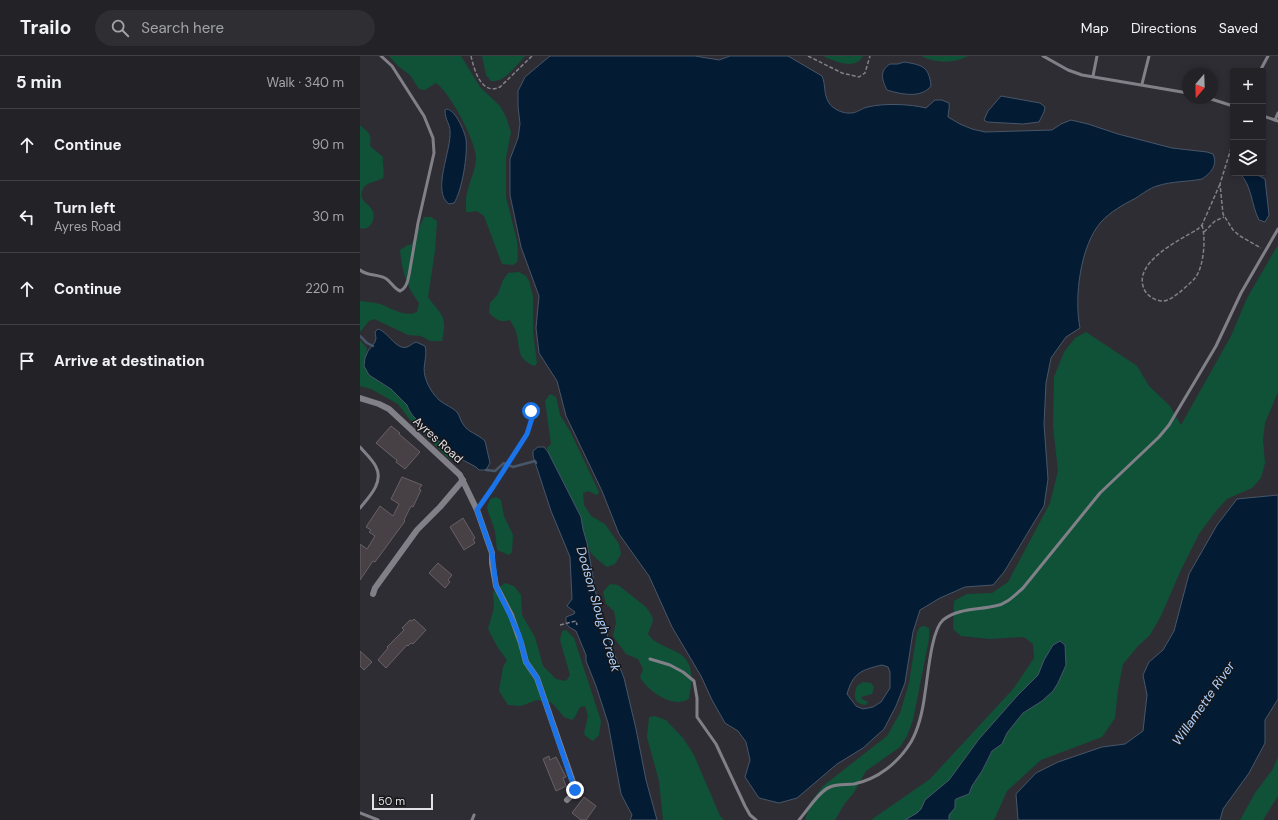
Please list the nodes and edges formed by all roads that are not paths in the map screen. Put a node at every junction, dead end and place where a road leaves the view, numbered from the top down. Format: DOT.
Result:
graph roads {
  1 [pos="381,56"];
  2 [pos="1042,56"];
  3 [pos="1097,56"];
  4 [pos="1148,56"];
  5 [pos="1268,56"];
  6 [pos="1047,57"];
  7 [pos="1262,68"];
  8 [pos="1093,76"];
  9 [pos="1142,84"];
  10 [pos="1182,92"];
  11 [pos="1218,101"];
  12 [pos="1230,105"];
  13 [pos="1278,113"];
  14 [pos="1266,117"];
  15 [pos="1276,121"];
  16 [pos="1278,229"];
  17 [pos="360,270"];
  18 [pos="360,398"];
  19 [pos="360,447"];
  20 [pos="463,480"];
  21 [pos="360,508"];
  22 [pos="373,594"];
  23 [pos="650,659"];
  24 [pos="567,800"];
  25 [pos="360,813"];
  26 [pos="474,815"];
  27 [pos="378,820"];
  28 [pos="472,820"];
  29 [pos="756,820"];
  30 [pos="799,820"];
  1 -- 17 [label="lane"];
  2 -- 6 [label="lane"];
  3 -- 8 [label="lane"];
  4 -- 9 [label="lane"];
  5 -- 7 [label="lane"];
  6 -- 8 [label="lane"];
  8 -- 9 [label="lane"];
  9 -- 10 [label="lane"];
  11 -- 12 [label="lane"];
  13 -- 15 [label="lane"];
  14 -- 15 [label="lane"];
  16 -- 30 [label="lane"];
  18 -- 20 [label="street, Ayres Road"];
  19 -- 21 [label="lane"];
  20 -- 22 [label="street"];
  20 -- 24 [label="street, Ayres Road"];
  23 -- 29 [label="lane"];
  25 -- 27 [label="lane"];
  26 -- 28 [label="lane"];
}
